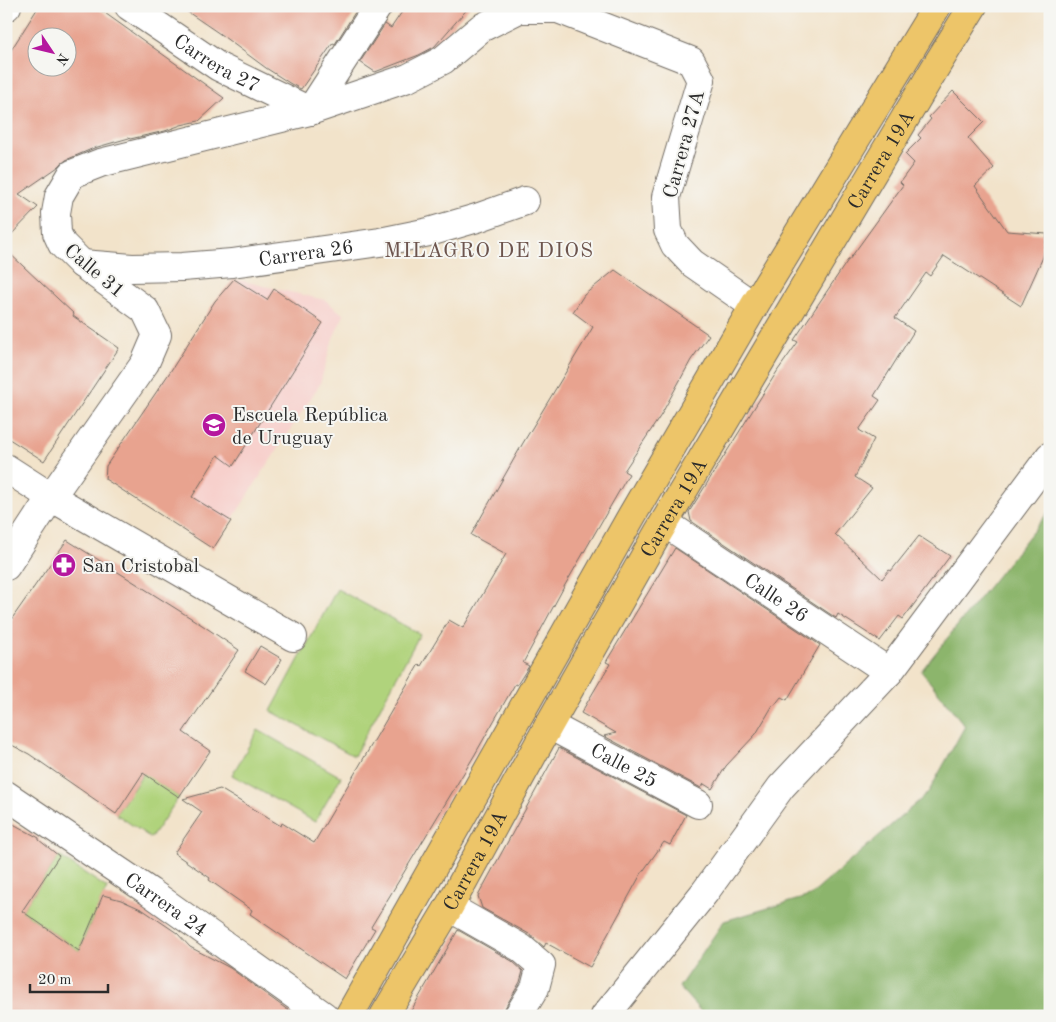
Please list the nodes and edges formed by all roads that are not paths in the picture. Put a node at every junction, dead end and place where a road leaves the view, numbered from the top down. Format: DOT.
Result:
graph roads {
  1 [pos="129,6"];
  2 [pos="378,6"];
  3 [pos="937,6"];
  4 [pos="973,6"];
  5 [pos="559,8"];
  6 [pos="310,112"];
  7 [pos="525,201"];
  8 [pos="82,264"];
  9 [pos="754,306"];
  10 [pos="1050,456"];
  11 [pos="6,468"];
  12 [pos="51,497"];
  13 [pos="665,522"];
  14 [pos="6,566"];
  15 [pos="293,637"];
  16 [pos="889,672"];
  17 [pos="549,725"];
  18 [pos="6,796"];
  19 [pos="698,804"];
  20 [pos="448,906"];
  21 [pos="324,1016"];
  22 [pos="348,1016"];
  23 [pos="384,1016"];
  24 [pos="518,1016"];
  25 [pos="605,1016"];
  1 -- 6 [label="street, Carrera 27"];
  2 -- 6 [label="street"];
  3 -- 9 [label="main road, Carrera 19A"];
  4 -- 13 [label="main road, Carrera 19A"];
  5 -- 6 [label="street, Carrera 27A"];
  5 -- 9 [label="street, Carrera 27A"];
  6 -- 8 [label="street, Calle 31"];
  7 -- 8 [label="street, Carrera 26"];
  8 -- 12 [label="street, Calle 31"];
  9 -- 22 [label="main road, Carrera 19A"];
  10 -- 16 [label="street"];
  11 -- 12 [label="street"];
  12 -- 14 [label="street, Calle 31"];
  12 -- 15 [label="street"];
  13 -- 16 [label="street, Calle 26"];
  13 -- 17 [label="main road, Carrera 19A"];
  16 -- 25 [label="street"];
  17 -- 19 [label="street, Calle 25"];
  17 -- 20 [label="main road, Carrera 19A"];
  18 -- 21 [label="street, Carrera 24"];
  20 -- 23 [label="main road, Carrera 19A"];
  20 -- 24 [label="street"];
}
